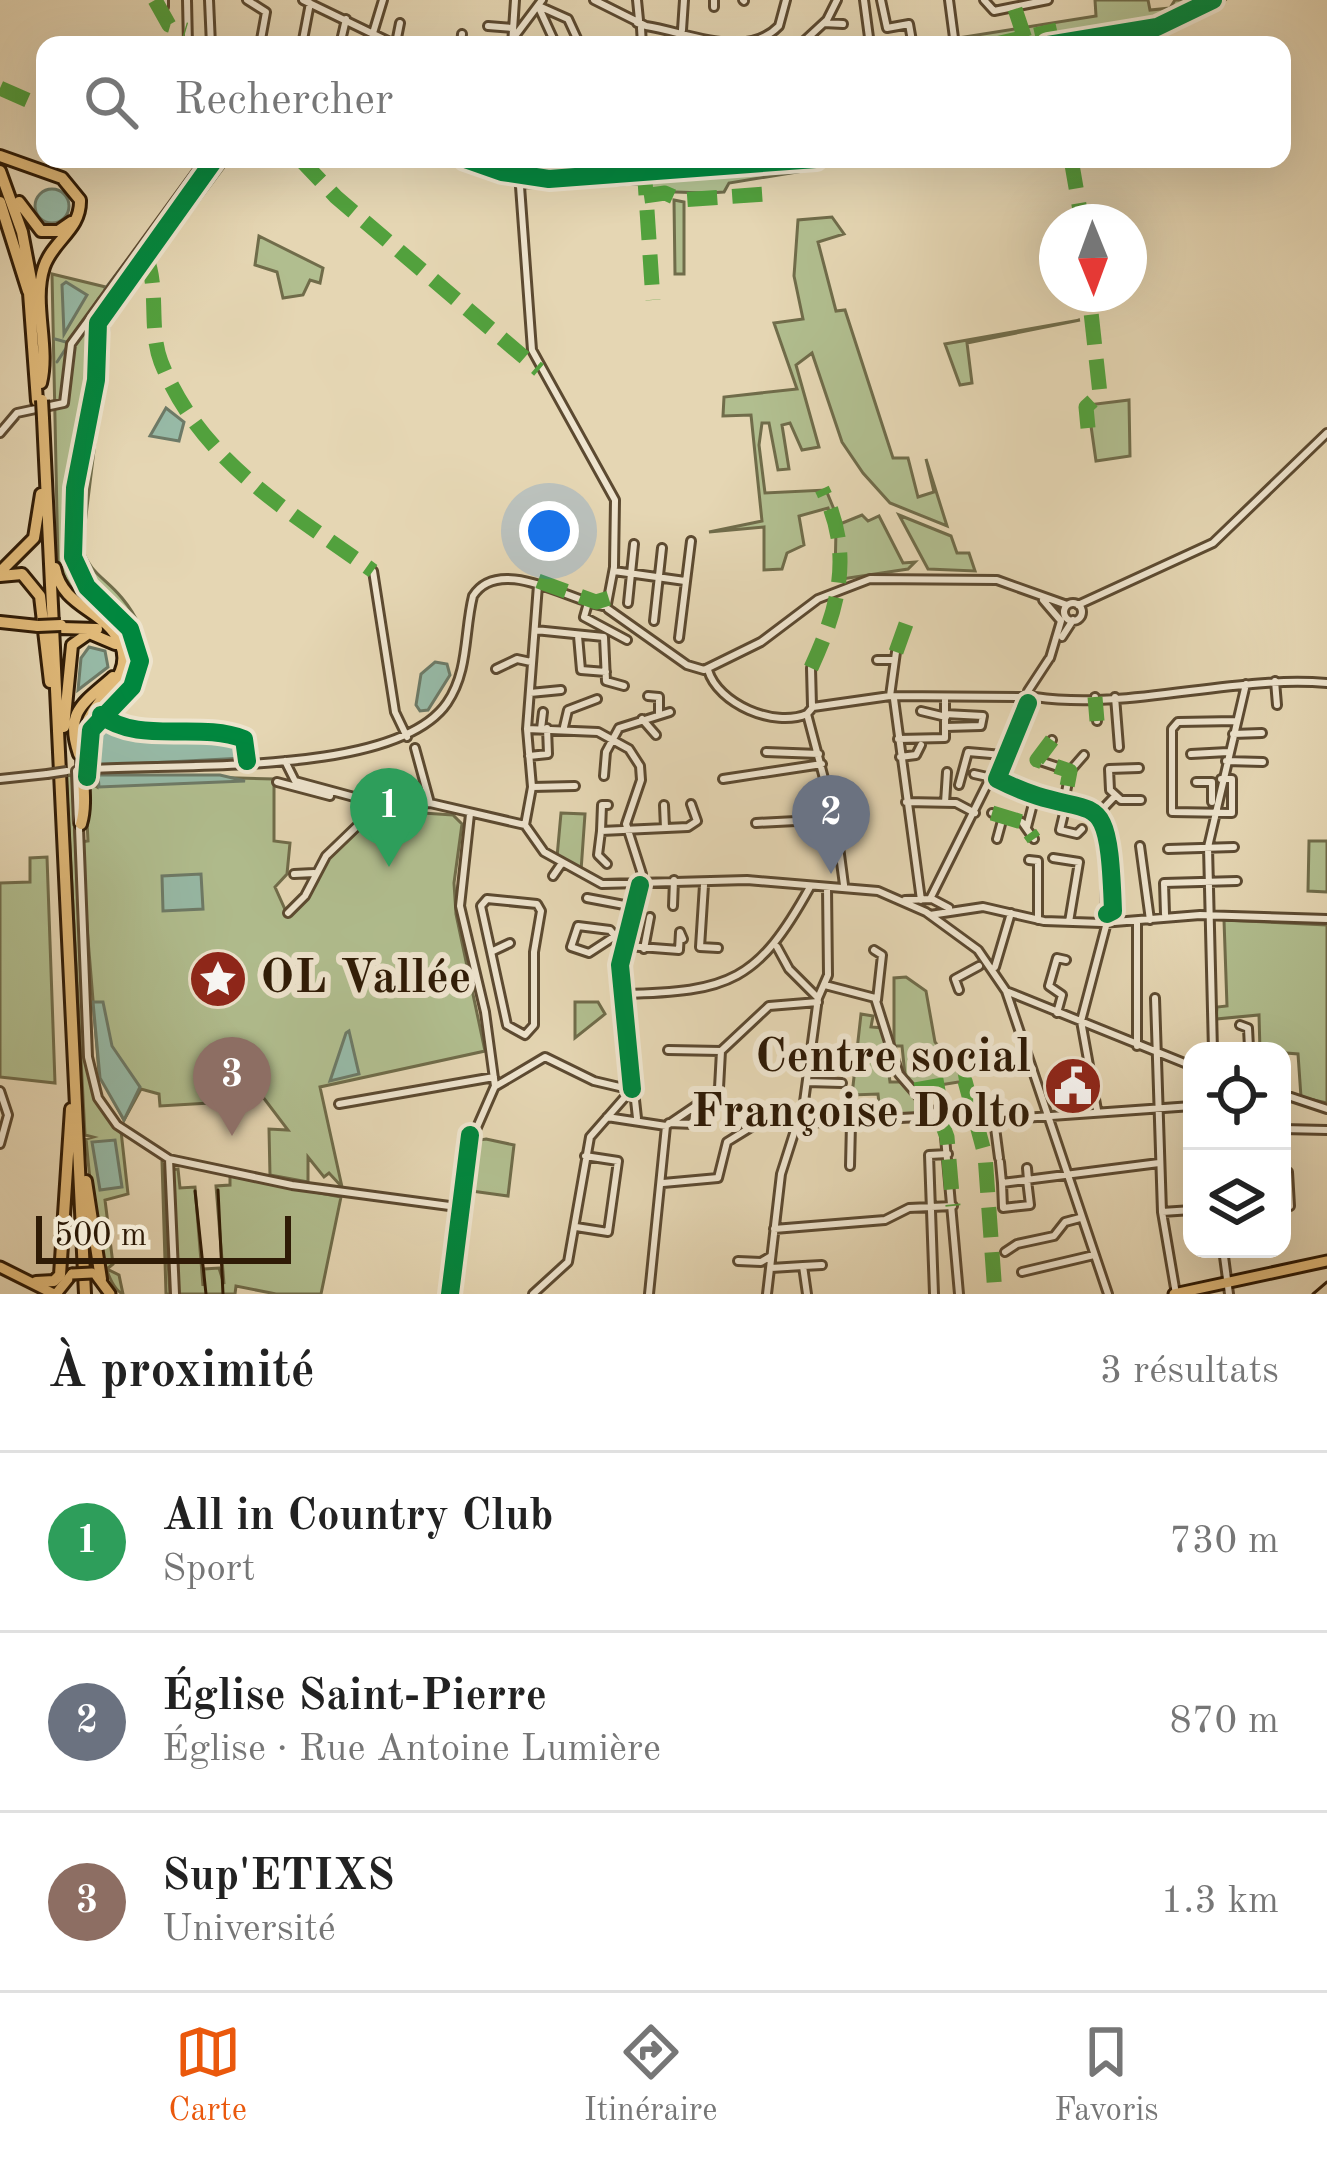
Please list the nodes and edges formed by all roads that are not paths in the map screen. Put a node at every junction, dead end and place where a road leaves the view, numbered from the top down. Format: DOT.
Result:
graph roads {
  1 [pos="188,0"];
  2 [pos="209,0"];
  3 [pos="247,0"];
  4 [pos="383,0"];
  5 [pos="515,0"];
  6 [pos="594,0"];
  7 [pos="637,0"];
  8 [pos="684,0"];
  9 [pos="787,0"];
  10 [pos="837,0"];
  11 [pos="881,0"];
  12 [pos="949,0"];
  13 [pos="984,0"];
  14 [pos="1048,0"];
  15 [pos="1213,0"];
  16 [pos="307,1"];
  17 [pos="865,4"];
  18 [pos="541,6"];
  19 [pos="855,6"];
  20 [pos="347,18"];
  21 [pos="400,23"];
  22 [pos="824,23"];
  23 [pos="641,24"];
  24 [pos="843,24"];
  25 [pos="488,26"];
  26 [pos="515,29"];
  27 [pos="682,30"];
  28 [pos="373,33"];
  29 [pos="188,36"];
  30 [pos="211,36"];
  31 [pos="262,36"];
  32 [pos="303,36"];
  33 [pos="342,36"];
  34 [pos="379,36"];
  35 [pos="398,36"];
  36 [pos="513,36"];
  37 [pos="553,36"];
  38 [pos="576,36"];
  39 [pos="642,36"];
  40 [pos="695,36"];
  41 [pos="761,36"];
  42 [pos="811,36"];
  43 [pos="869,36"];
  44 [pos="911,36"];
  45 [pos="954,36"];
  46 [pos="1106,36"];
  47 [pos="0,162"];
  48 [pos="204,168"];
  49 [pos="205,168"];
  50 [pos="495,168"];
  51 [pos="520,168"];
  52 [pos="711,168"];
  53 [pos="521,176"];
  54 [pos="0,186"];
  55 [pos="0,202"];
  56 [pos="28,291"];
  57 [pos="41,382"];
  58 [pos="39,400"];
  59 [pos="40,418"];
  60 [pos="1327,433"];
  61 [pos="0,434"];
  62 [pos="41,494"];
  63 [pos="49,536"];
  64 [pos="691,541"];
  65 [pos="634,544"];
  66 [pos="662,548"];
  67 [pos="373,571"];
  68 [pos="614,571"];
  69 [pos="631,573"];
  70 [pos="0,574"];
  71 [pos="658,578"];
  72 [pos="685,581"];
  73 [pos="1002,582"];
  74 [pos="538,585"];
  75 [pos="588,603"];
  76 [pos="628,603"];
  77 [pos="606,606"];
  78 [pos="1080,608"];
  79 [pos="1068,613"];
  80 [pos="654,621"];
  81 [pos="0,624"];
  82 [pos="534,630"];
  83 [pos="578,635"];
  84 [pos="679,638"];
  85 [pos="116,640"];
  86 [pos="627,640"];
  87 [pos="1052,655"];
  88 [pos="877,660"];
  89 [pos="531,662"];
  90 [pos="812,668"];
  91 [pos="496,669"];
  92 [pos="708,670"];
  93 [pos="606,672"];
  94 [pos="1275,681"];
  95 [pos="50,682"];
  96 [pos="1327,683"];
  97 [pos="1246,684"];
  98 [pos="624,686"];
  99 [pos="561,690"];
  100 [pos="530,693"];
  101 [pos="1030,695"];
  102 [pos="648,696"];
  103 [pos="1115,696"];
  104 [pos="1095,697"];
  105 [pos="892,698"];
  106 [pos="945,698"];
  107 [pos="597,699"];
  108 [pos="1277,705"];
  109 [pos="75,710"];
  110 [pos="810,711"];
  111 [pos="921,711"];
  112 [pos="543,712"];
  113 [pos="670,712"];
  114 [pos="659,715"];
  115 [pos="945,715"];
  116 [pos="89,717"];
  117 [pos="642,719"];
  118 [pos="1097,720"];
  119 [pos="1236,721"];
  120 [pos="946,727"];
  121 [pos="78,728"];
  122 [pos="544,728"];
  123 [pos="564,728"];
  124 [pos="527,729"];
  125 [pos="1233,734"];
  126 [pos="1262,734"];
  127 [pos="656,735"];
  128 [pos="407,737"];
  129 [pos="613,739"];
  130 [pos="898,739"];
  131 [pos="1052,740"];
  132 [pos="920,745"];
  133 [pos="1119,747"];
  134 [pos="415,748"];
  135 [pos="766,752"];
  136 [pos="819,754"];
  137 [pos="1084,754"];
  138 [pos="1191,754"];
  139 [pos="1003,755"];
  140 [pos="530,756"];
  141 [pos="900,757"];
  142 [pos="1227,757"];
  143 [pos="285,760"];
  144 [pos="1263,762"];
  145 [pos="822,764"];
  146 [pos="1139,768"];
  147 [pos="80,770"];
  148 [pos="1070,771"];
  149 [pos="947,772"];
  150 [pos="974,774"];
  151 [pos="604,776"];
  152 [pos="0,779"];
  153 [pos="723,779"];
  154 [pos="991,780"];
  155 [pos="1218,781"];
  156 [pos="277,782"];
  157 [pos="1196,782"];
  158 [pos="958,785"];
  159 [pos="575,786"];
  160 [pos="532,788"];
  161 [pos="1035,795"];
  162 [pos="1115,796"];
  163 [pos="1141,800"];
  164 [pos="906,802"];
  165 [pos="430,803"];
  166 [pos="945,803"];
  167 [pos="62,804"];
  168 [pos="380,804"];
  169 [pos="691,804"];
  170 [pos="1065,804"];
  171 [pos="608,805"];
  172 [pos="664,805"];
  173 [pos="1213,811"];
  174 [pos="975,813"];
  175 [pos="992,813"];
  176 [pos="470,814"];
  177 [pos="1004,817"];
  178 [pos="1095,817"];
  179 [pos="835,819"];
  180 [pos="1026,822"];
  181 [pos="756,823"];
  182 [pos="79,825"];
  183 [pos="525,825"];
  184 [pos="665,828"];
  185 [pos="1082,829"];
  186 [pos="601,832"];
  187 [pos="627,833"];
  188 [pos="997,839"];
  189 [pos="1034,839"];
  190 [pos="1140,846"];
  191 [pos="1208,847"];
  192 [pos="1234,847"];
  193 [pos="1168,848"];
  194 [pos="1053,858"];
  195 [pos="1029,860"];
  196 [pos="562,863"];
  197 [pos="607,864"];
  198 [pos="314,873"];
  199 [pos="294,874"];
  200 [pos="553,876"];
  201 [pos="674,880"];
  202 [pos="1237,880"];
  203 [pos="1206,881"];
  204 [pos="705,883"];
  205 [pos="640,885"];
  206 [pos="844,885"];
  207 [pos="810,887"];
  208 [pos="827,887"];
  209 [pos="587,898"];
  210 [pos="673,906"];
  211 [pos="933,906"];
  212 [pos="635,908"];
  213 [pos="288,913"];
  214 [pos="1011,914"];
  215 [pos="1165,914"];
  216 [pos="1207,916"];
  217 [pos="650,917"];
  218 [pos="1327,919"];
  219 [pos="1038,920"];
  220 [pos="1150,920"];
  221 [pos="1137,921"];
  222 [pos="1069,922"];
  223 [pos="1107,924"];
  224 [pos="948,928"];
  225 [pos="615,936"];
  226 [pos="683,939"];
  227 [pos="626,942"];
  228 [pos="510,943"];
  229 [pos="777,947"];
  230 [pos="718,948"];
  231 [pos="644,949"];
  232 [pos="874,950"];
  233 [pos="493,951"];
  234 [pos="1066,960"];
  235 [pos="987,965"];
  236 [pos="825,986"];
  237 [pos="959,989"];
  238 [pos="1006,991"];
  239 [pos="623,994"];
  240 [pos="1155,998"];
  241 [pos="818,1000"];
  242 [pos="877,1000"];
  243 [pos="1057,1013"];
  244 [pos="1082,1024"];
  245 [pos="1240,1025"];
  246 [pos="1214,1042"];
  247 [pos="1249,1042"];
  248 [pos="1137,1046"];
  249 [pos="668,1050"];
  250 [pos="721,1051"];
  251 [pos="1154,1052"];
  252 [pos="1183,1063"];
  253 [pos="494,1076"];
  254 [pos="807,1082"];
  255 [pos="842,1083"];
  256 [pos="495,1086"];
  257 [pos="632,1089"];
  258 [pos="0,1091"];
  259 [pos="1291,1097"];
  260 [pos="339,1104"];
  261 [pos="694,1106"];
  262 [pos="1183,1106"];
  263 [pos="1156,1108"];
  264 [pos="1327,1108"];
  265 [pos="1097,1110"];
  266 [pos="1043,1112"];
  267 [pos="74,1114"];
  268 [pos="939,1116"];
  269 [pos="607,1117"];
  270 [pos="637,1118"];
  271 [pos="797,1123"];
  272 [pos="851,1123"];
  273 [pos="668,1125"];
  274 [pos="1291,1129"];
  275 [pos="1327,1130"];
  276 [pos="0,1144"];
  277 [pos="949,1154"];
  278 [pos="585,1156"];
  279 [pos="1122,1156"];
  280 [pos="169,1159"];
  281 [pos="1159,1163"];
  282 [pos="850,1166"];
  283 [pos="1123,1167"];
  284 [pos="1027,1168"];
  285 [pos="1064,1173"];
  286 [pos="1027,1180"];
  287 [pos="663,1183"];
  288 [pos="1002,1183"];
  289 [pos="952,1206"];
  290 [pos="457,1208"];
  291 [pos="931,1208"];
  292 [pos="1183,1211"];
  293 [pos="1162,1212"];
  294 [pos="1080,1218"];
  295 [pos="576,1227"];
  296 [pos="774,1229"];
  297 [pos="1008,1246"];
  298 [pos="62,1252"];
  299 [pos="1094,1255"];
  300 [pos="771,1256"];
  301 [pos="1224,1258"];
  302 [pos="1327,1261"];
  303 [pos="738,1262"];
  304 [pos="822,1264"];
  305 [pos="803,1266"];
  306 [pos="0,1267"];
  307 [pos="771,1268"];
  308 [pos="1022,1272"];
  309 [pos="96,1276"];
  310 [pos="66,1278"];
  311 [pos="36,1282"];
  312 [pos="1227,1288"];
  313 [pos="55,1294"];
  314 [pos="82,1294"];
  315 [pos="110,1294"];
  316 [pos="175,1294"];
  317 [pos="448,1294"];
  318 [pos="533,1294"];
  319 [pos="649,1294"];
  320 [pos="767,1294"];
  321 [pos="807,1294"];
  322 [pos="934,1294"];
  323 [pos="959,1294"];
  324 [pos="1108,1294"];
  325 [pos="1175,1294"];
  1 -- 29 [label="street"];
  2 -- 30 [label="street"];
  3 -- 31 [label="street"];
  4 -- 28 [label="street"];
  5 -- 26 [label="street"];
  6 -- 23 [label="street"];
  7 -- 23 [label="street"];
  8 -- 27 [label="street"];
  9 -- 41 [label="street"];
  10 -- 22 [label="street"];
  11 -- 44 [label="street"];
  12 -- 45 [label="street"];
  13 -- 14 [label="street"];
  15 -- 46 [label="street"];
  16 -- 20 [label="street"];
  16 -- 32 [label="street"];
  17 -- 19 [label="street"];
  17 -- 43 [label="street"];
  18 -- 26 [label="street"];
  18 -- 37 [label="street"];
  18 -- 38 [label="street"];
  20 -- 28 [label="street"];
  20 -- 33 [label="street"];
  21 -- 35 [label="street"];
  22 -- 24 [label="street"];
  22 -- 42 [label="street"];
  23 -- 27 [label="street"];
  23 -- 39 [label="street"];
  25 -- 26 [label="street"];
  26 -- 36 [label="street"];
  27 -- 40 [label="street"];
  28 -- 34 [label="street"];
  47 -- 47 [label="highway"];
  47 -- 57 [label="highway"];
  47 -- 57 [label="highway"];
  48 -- 61 [label="street"];
  49 -- 147 [label="street"];
  50 -- 53 [label="street"];
  51 -- 53 [label="street"];
  52 -- 53 [label="street"];
  53 -- 68 [label="street"];
  54 -- 56 [label="highway"];
  55 -- 56 [label="highway"];
  56 -- 58 [label="highway"];
  57 -- 58 [label="highway"];
  58 -- 59 [label="highway, bridge"];
  59 -- 62 [label="highway"];
  59 -- 63 [label="highway"];
  60 -- 78 [label="street"];
  62 -- 70 [label="highway"];
  62 -- 95 [label="highway"];
  63 -- 85 [label="highway"];
  63 -- 167 [label="highway"];
  64 -- 72 [label="street"];
  65 -- 69 [label="street"];
  66 -- 71 [label="street"];
  67 -- 128 [label="street"];
  68 -- 69 [label="street"];
  68 -- 77 [label="street"];
  69 -- 71 [label="street"];
  69 -- 76 [label="street"];
  70 -- 95 [label="highway"];
  71 -- 72 [label="street"];
  71 -- 80 [label="street"];
  72 -- 84 [label="street"];
  73 -- 79 [label="street"];
  73 -- 87 [label="street"];
  73 -- 92 [label="street"];
  74 -- 75 [label="street"];
  74 -- 82 [label="street"];
  74 -- 128 [label="street"];
  75 -- 77 [label="street"];
  75 -- 86 [label="street"];
  77 -- 92 [label="street"];
  78 -- 79 [label="street"];
  78 -- 79 [label="street"];
  79 -- 87 [label="street"];
  81 -- 85 [label="highway, bridge"];
  82 -- 83 [label="street"];
  82 -- 89 [label="street"];
  83 -- 93 [label="street"];
  83 -- 93 [label="street"];
  85 -- 109 [label="highway"];
  85 -- 116 [label="highway"];
  85 -- 167 [label="highway"];
  87 -- 101 [label="street"];
  88 -- 105 [label="street"];
  89 -- 91 [label="street"];
  89 -- 100 [label="street"];
  90 -- 110 [label="street"];
  92 -- 110 [label="street"];
  93 -- 98 [label="street"];
  94 -- 96 [label="street"];
  94 -- 97 [label="street"];
  94 -- 108 [label="street"];
  95 -- 267 [label="highway"];
  97 -- 103 [label="street"];
  97 -- 119 [label="street"];
  99 -- 100 [label="street"];
  100 -- 124 [label="street"];
  101 -- 104 [label="street"];
  101 -- 106 [label="street"];
  101 -- 139 [label="street"];
  102 -- 114 [label="street"];
  103 -- 104 [label="street"];
  103 -- 133 [label="street"];
  104 -- 118 [label="street"];
  105 -- 106 [label="street"];
  105 -- 110 [label="street"];
  105 -- 130 [label="street"];
  106 -- 115 [label="street"];
  107 -- 123 [label="street"];
  109 -- 116 [label="highway"];
  109 -- 121 [label="highway"];
  110 -- 136 [label="street"];
  111 -- 115 [label="street"];
  112 -- 122 [label="street"];
  113 -- 114 [label="street"];
  114 -- 117 [label="street"];
  115 -- 120 [label="street"];
  115 -- 120 [label="street"];
  116 -- 121 [label="highway"];
  117 -- 127 [label="street"];
  117 -- 129 [label="street"];
  119 -- 125 [label="street"];
  119 -- 173 [label="street"];
  120 -- 130 [label="street"];
  121 -- 147 [label="highway"];
  122 -- 123 [label="street"];
  122 -- 124 [label="street"];
  122 -- 140 [label="street"];
  123 -- 129 [label="street"];
  124 -- 140 [label="street"];
  125 -- 126 [label="street"];
  125 -- 142 [label="street"];
  128 -- 143 [label="street"];
  129 -- 151 [label="street"];
  129 -- 187 [label="street"];
  130 -- 141 [label="street"];
  131 -- 148 [label="street"];
  132 -- 141 [label="street"];
  134 -- 165 [label="street"];
  135 -- 136 [label="street"];
  136 -- 145 [label="street"];
  137 -- 148 [label="street"];
  138 -- 142 [label="street"];
  139 -- 154 [label="street"];
  139 -- 158 [label="street"];
  140 -- 160 [label="street"];
  141 -- 164 [label="street"];
  142 -- 144 [label="street"];
  142 -- 155 [label="street"];
  143 -- 147 [label="street"];
  143 -- 168 [label="street"];
  145 -- 153 [label="street"];
  145 -- 179 [label="street"];
  146 -- 162 [label="street"];
  147 -- 152 [label="street, bridge"];
  147 -- 182 [label="highway"];
  148 -- 170 [label="street"];
  149 -- 166 [label="street"];
  150 -- 154 [label="street"];
  154 -- 161 [label="street"];
  154 -- 174 [label="street"];
  155 -- 157 [label="street"];
  155 -- 173 [label="street"];
  155 -- 173 [label="street"];
  156 -- 168 [label="street"];
  159 -- 160 [label="street"];
  160 -- 183 [label="street"];
  161 -- 170 [label="street"];
  161 -- 180 [label="street"];
  162 -- 163 [label="street"];
  162 -- 178 [label="street"];
  164 -- 166 [label="street"];
  164 -- 211 [label="street"];
  165 -- 168 [label="street"];
  165 -- 176 [label="street"];
  166 -- 174 [label="street"];
  167 -- 267 [label="highway"];
  168 -- 198 [label="street"];
  169 -- 184 [label="street"];
  170 -- 178 [label="street"];
  170 -- 185 [label="street"];
  171 -- 186 [label="street"];
  172 -- 184 [label="street"];
  173 -- 191 [label="street"];
  174 -- 211 [label="street"];
  175 -- 177 [label="street"];
  176 -- 183 [label="street"];
  176 -- 253 [label="street"];
  177 -- 180 [label="street"];
  177 -- 188 [label="street"];
  178 -- 223 [label="street"];
  179 -- 181 [label="street"];
  179 -- 206 [label="street"];
  180 -- 189 [label="street"];
  182 -- 280 [label="street"];
  183 -- 196 [label="street"];
  184 -- 187 [label="street"];
  186 -- 187 [label="street"];
  186 -- 197 [label="street"];
  187 -- 205 [label="street"];
  190 -- 220 [label="street"];
  191 -- 192 [label="street"];
  191 -- 193 [label="street"];
  191 -- 203 [label="street"];
  194 -- 222 [label="street"];
  195 -- 219 [label="street"];
  196 -- 200 [label="street"];
  196 -- 205 [label="street"];
  198 -- 199 [label="street"];
  198 -- 213 [label="street"];
  201 -- 204 [label="street"];
  201 -- 205 [label="street"];
  201 -- 210 [label="street"];
  202 -- 203 [label="street"];
  203 -- 215 [label="street"];
  203 -- 216 [label="street"];
  204 -- 207 [label="street"];
  204 -- 230 [label="street"];
  205 -- 212 [label="street"];
  206 -- 208 [label="street"];
  206 -- 211 [label="street"];
  207 -- 208 [label="street"];
  207 -- 229 [label="street"];
  208 -- 236 [label="street"];
  209 -- 212 [label="street"];
  211 -- 214 [label="street"];
  211 -- 224 [label="street"];
  211 -- 224 [label="street"];
  212 -- 227 [label="street"];
  214 -- 219 [label="street"];
  214 -- 235 [label="street"];
  216 -- 218 [label="street"];
  216 -- 220 [label="street"];
  216 -- 246 [label="street"];
  217 -- 231 [label="street"];
  219 -- 222 [label="street"];
  220 -- 221 [label="street"];
  221 -- 223 [label="street"];
  221 -- 248 [label="street"];
  222 -- 223 [label="street"];
  223 -- 244 [label="street"];
  224 -- 235 [label="street"];
  225 -- 225 [label="street"];
  225 -- 227 [label="street"];
  226 -- 231 [label="street"];
  227 -- 231 [label="street"];
  227 -- 239 [label="street"];
  228 -- 233 [label="street"];
  229 -- 239 [label="street"];
  229 -- 241 [label="street"];
  232 -- 242 [label="street"];
  233 -- 233 [label="street"];
  234 -- 243 [label="street"];
  235 -- 237 [label="street"];
  235 -- 238 [label="street"];
  236 -- 241 [label="street"];
  236 -- 242 [label="street"];
  238 -- 243 [label="street"];
  238 -- 266 [label="street"];
  239 -- 257 [label="street"];
  240 -- 251 [label="street"];
  241 -- 250 [label="street"];
  241 -- 254 [label="street"];
  242 -- 268 [label="street"];
  243 -- 244 [label="street"];
  244 -- 248 [label="street"];
  244 -- 265 [label="street"];
  245 -- 247 [label="street"];
  248 -- 251 [label="street"];
  249 -- 250 [label="street"];
  250 -- 261 [label="street"];
  251 -- 252 [label="street"];
  251 -- 263 [label="street"];
  253 -- 256 [label="street"];
  253 -- 260 [label="street"];
  254 -- 255 [label="street"];
  254 -- 271 [label="street"];
  256 -- 257 [label="street"];
  256 -- 290 [label="street"];
  257 -- 269 [label="street"];
  257 -- 270 [label="street"];
  258 -- 276 [label="street"];
  259 -- 264 [label="street"];
  261 -- 273 [label="street"];
  261 -- 273 [label="street"];
  262 -- 263 [label="street"];
  263 -- 265 [label="street"];
  263 -- 281 [label="street"];
  265 -- 266 [label="street"];
  266 -- 285 [label="street"];
  266 -- 288 [label="street"];
  267 -- 298 [label="highway"];
  267 -- 309 [label="highway"];
  267 -- 314 [label="highway"];
  268 -- 272 [label="street"];
  268 -- 277 [label="street"];
  269 -- 270 [label="street"];
  269 -- 278 [label="street"];
  270 -- 273 [label="street"];
  271 -- 272 [label="street"];
  271 -- 287 [label="street"];
  271 -- 296 [label="street"];
  272 -- 282 [label="street"];
  273 -- 287 [label="street"];
  274 -- 275 [label="street"];
  277 -- 289 [label="street"];
  277 -- 291 [label="street"];
  278 -- 295 [label="street"];
  278 -- 295 [label="street"];
  279 -- 283 [label="street"];
  280 -- 290 [label="street"];
  280 -- 316 [label="street"];
  281 -- 283 [label="street"];
  281 -- 293 [label="street"];
  283 -- 285 [label="street"];
  284 -- 286 [label="street"];
  285 -- 286 [label="street"];
  285 -- 294 [label="street"];
  286 -- 288 [label="street"];
  286 -- 288 [label="street"];
  287 -- 319 [label="street"];
  289 -- 291 [label="street"];
  289 -- 323 [label="street"];
  290 -- 317 [label="street"];
  291 -- 296 [label="street"];
  291 -- 322 [label="street"];
  292 -- 293 [label="street"];
  293 -- 325 [label="street"];
  294 -- 297 [label="street"];
  294 -- 299 [label="street"];
  295 -- 318 [label="street"];
  296 -- 300 [label="street"];
  298 -- 310 [label="highway"];
  298 -- 311 [label="highway"];
  299 -- 308 [label="street"];
  299 -- 324 [label="street"];
  300 -- 303 [label="street"];
  300 -- 307 [label="street"];
  301 -- 312 [label="street"];
  302 -- 312 [label="main road"];
  304 -- 305 [label="street"];
  305 -- 307 [label="street"];
  305 -- 321 [label="street"];
  306 -- 311 [label="main road"];
  307 -- 320 [label="street"];
  309 -- 310 [label="main road, bridge"];
  309 -- 315 [label="main road"];
  310 -- 311 [label="main road"];
  310 -- 313 [label="main road"];
  311 -- 313 [label="main road"];
  312 -- 325 [label="main road"];
}
